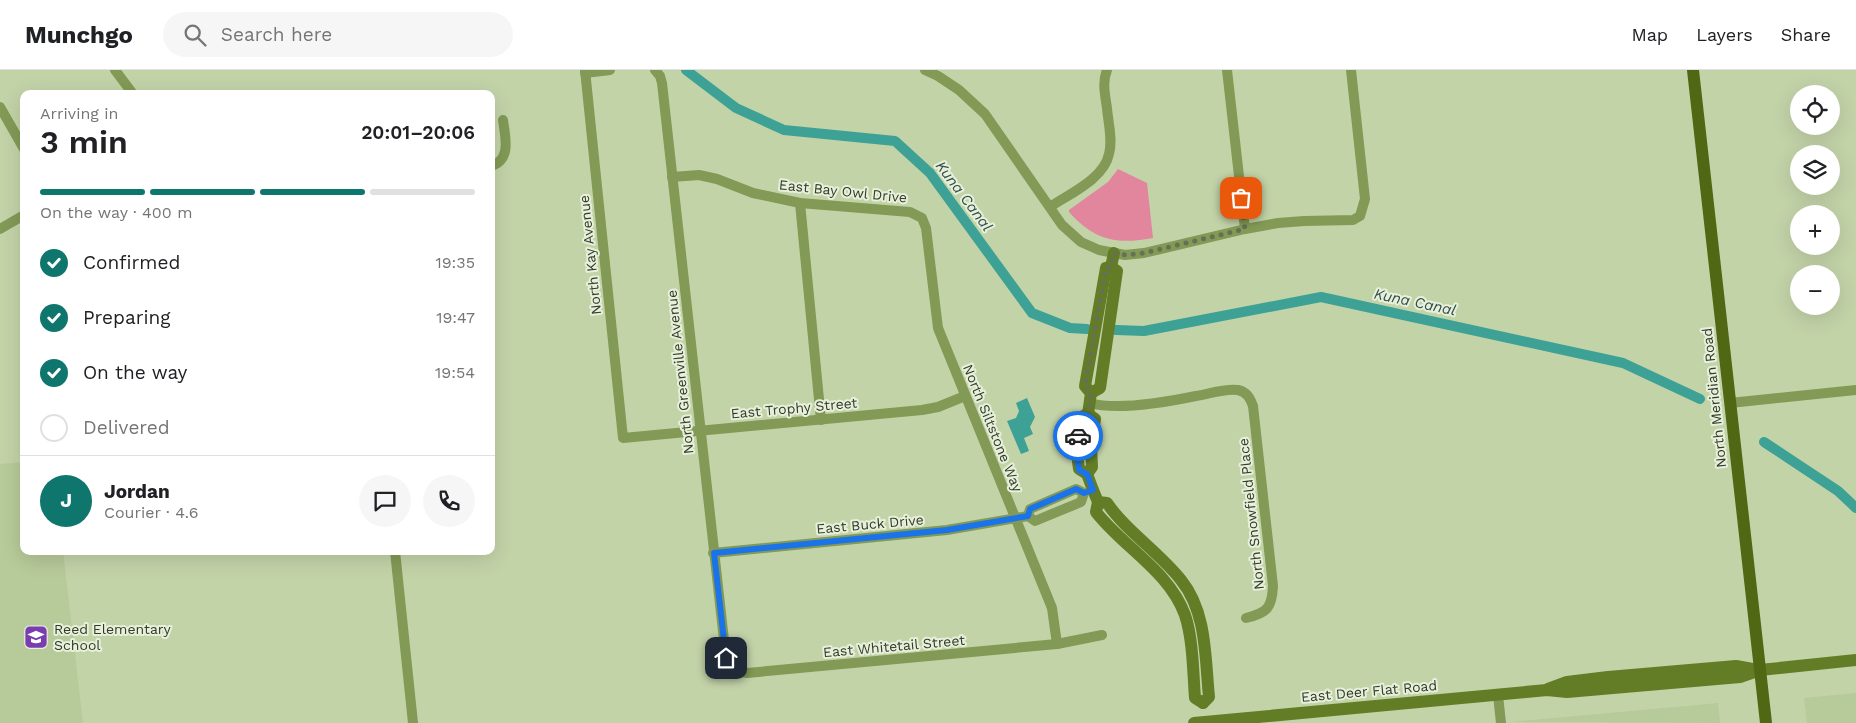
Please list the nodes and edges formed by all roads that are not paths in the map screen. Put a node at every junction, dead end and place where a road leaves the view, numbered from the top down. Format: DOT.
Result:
graph roads {
  1 [pos="115,70"];
  2 [pos="610,70"];
  3 [pos="656,70"];
  4 [pos="925,70"];
  5 [pos="1107,70"];
  6 [pos="1227,70"];
  7 [pos="1351,70"];
  8 [pos="1693,70"];
  9 [pos="585,71"];
  10 [pos="130,90"];
  11 [pos="0,107"];
  12 [pos="503,120"];
  13 [pos="20,142"];
  14 [pos="496,164"];
  15 [pos="672,177"];
  16 [pos="800,203"];
  17 [pos="1050,207"];
  18 [pos="20,216"];
  19 [pos="922,218"];
  20 [pos="0,229"];
  21 [pos="1245,229"];
  22 [pos="1114,253"];
  23 [pos="1856,390"];
  24 [pos="965,396"];
  25 [pos="1090,403"];
  26 [pos="1730,403"];
  27 [pos="821,420"];
  28 [pos="700,430"];
  29 [pos="623,438"];
  30 [pos="1092,495"];
  31 [pos="1016,519"];
  32 [pos="714,553"];
  33 [pos="395,555"];
  34 [pos="1246,618"];
  35 [pos="1102,635"];
  36 [pos="1057,644"];
  37 [pos="1856,660"];
  38 [pos="733,670"];
  39 [pos="1760,670"];
  40 [pos="1498,695"];
  41 [pos="1206,722"];
  42 [pos="413,723"];
  43 [pos="1500,723"];
  44 [pos="1766,723"];
  1 -- 10 [label="street"];
  2 -- 9 [label="street"];
  3 -- 15 [label="street, North Greenville Avenue"];
  4 -- 17 [label="street"];
  5 -- 17 [label="street"];
  6 -- 21 [label="street"];
  7 -- 21 [label="street"];
  8 -- 26 [label="main road, North Meridian Road"];
  9 -- 29 [label="street, North Kay Avenue"];
  11 -- 13 [label="street"];
  12 -- 14 [label="street"];
  15 -- 16 [label="street, East Bay Owl Drive"];
  15 -- 28 [label="street, North Greenville Avenue"];
  16 -- 19 [label="street, East Bay Owl Drive"];
  16 -- 27 [label="street"];
  17 -- 22 [label="street"];
  18 -- 20 [label="street"];
  19 -- 24 [label="street, North Siltstone Way"];
  21 -- 22 [label="street"];
  22 -- 25 [label="street"];
  23 -- 26 [label="street"];
  24 -- 27 [label="street, East Trophy Street"];
  24 -- 31 [label="street, North Siltstone Way"];
  25 -- 30 [label="street"];
  25 -- 34 [label="street, North Snowfield Place"];
  26 -- 39 [label="main road, North Meridian Road"];
  27 -- 28 [label="street, East Trophy Street"];
  28 -- 29 [label="street, East Trophy Street"];
  28 -- 32 [label="street, North Greenville Avenue"];
  30 -- 31 [label="street, East Buck Drive"];
  30 -- 41 [label="street"];
  31 -- 32 [label="street, East Buck Drive"];
  31 -- 36 [label="street, North Siltstone Way"];
  32 -- 38 [label="street, North Greenville Avenue"];
  33 -- 42 [label="street"];
  35 -- 36 [label="street, East Whitetail Street"];
  36 -- 38 [label="street, East Whitetail Street"];
  37 -- 39 [label="street, East Deer Flat Road"];
  39 -- 40 [label="street, East Deer Flat Road"];
  39 -- 44 [label="main road, North Meridian Road"];
  40 -- 41 [label="street, East Deer Flat Road"];
  40 -- 43 [label="street"];
}
